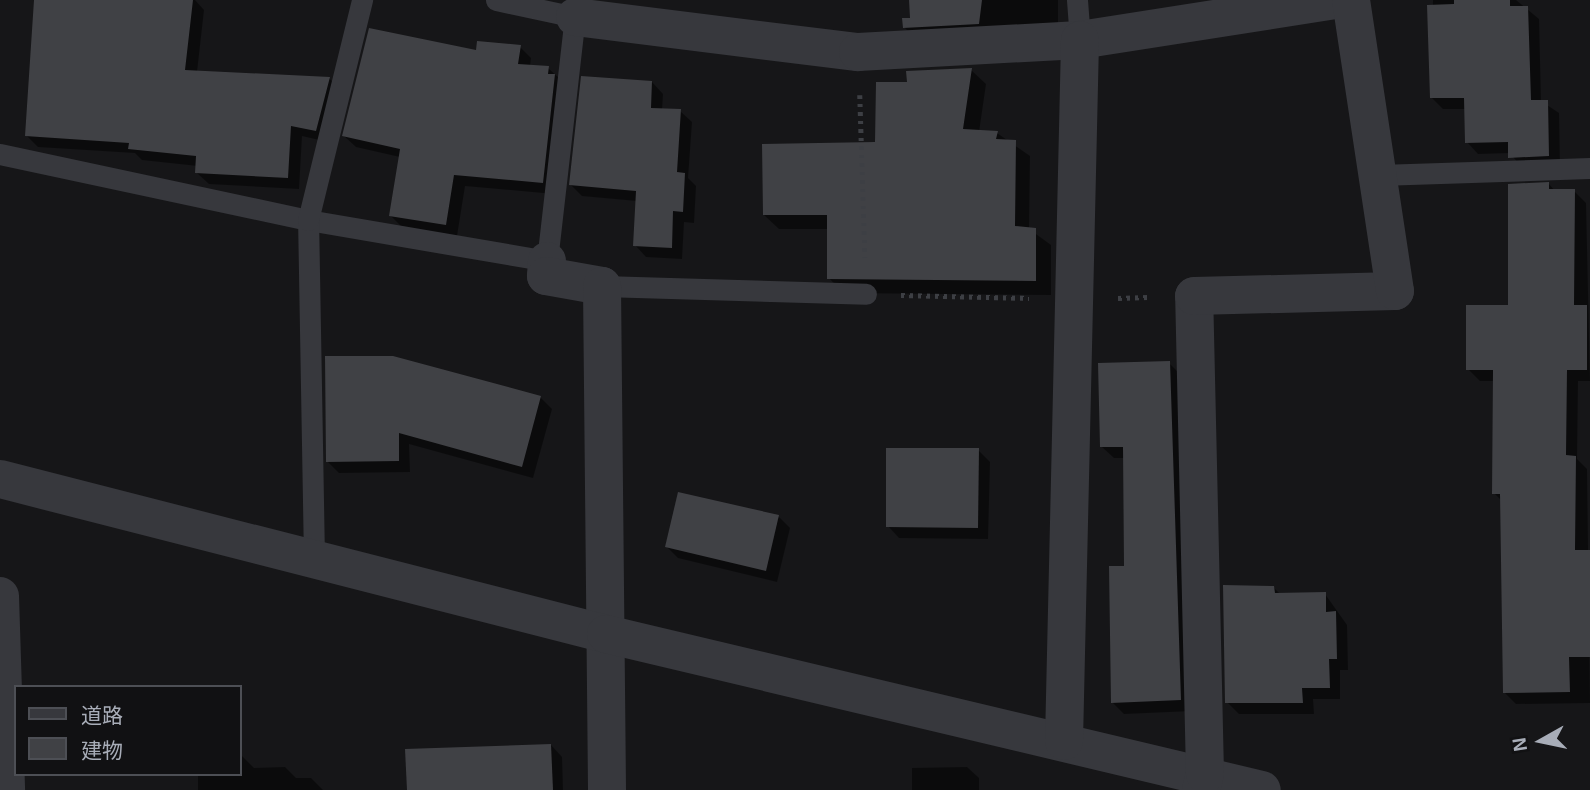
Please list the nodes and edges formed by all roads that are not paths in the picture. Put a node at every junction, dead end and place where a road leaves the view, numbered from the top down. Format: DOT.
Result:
graph roads {
  1 [pos="362,0"];
  2 [pos="496,0"];
  3 [pos="1077,0"];
  4 [pos="1335,0"];
  5 [pos="1351,0"];
  6 [pos="580,8"];
  7 [pos="1080,40"];
  8 [pos="0,154"];
  9 [pos="1590,168"];
  10 [pos="1379,175"];
  11 [pos="308,220"];
  12 [pos="547,261"];
  13 [pos="602,286"];
  14 [pos="866,294"];
  15 [pos="0,479"];
  16 [pos="314,559"];
  17 [pos="0,596"];
  18 [pos="606,634"];
  19 [pos="1065,741"];
  20 [pos="1203,782"];
  21 [pos="6,790"];
  22 [pos="607,790"];
  23 [pos="1262,790"];
  1 -- 11 [label="lane"];
  2 -- 6 [label="lane"];
  3 -- 7 [label="lane"];
  4 -- 7 [label="street"];
  5 -- 10 [label="street"];
  6 -- 7 [label="street"];
  6 -- 12 [label="lane"];
  7 -- 19 [label="street"];
  8 -- 11 [label="lane"];
  9 -- 10 [label="lane"];
  10 -- 20 [label="street"];
  11 -- 12 [label="lane"];
  11 -- 16 [label="lane"];
  12 -- 13 [label="street"];
  13 -- 14 [label="lane"];
  13 -- 18 [label="street"];
  15 -- 16 [label="street"];
  16 -- 18 [label="street"];
  17 -- 21 [label="street"];
  18 -- 19 [label="street"];
  18 -- 22 [label="street"];
  19 -- 20 [label="street"];
  20 -- 23 [label="street"];
}
